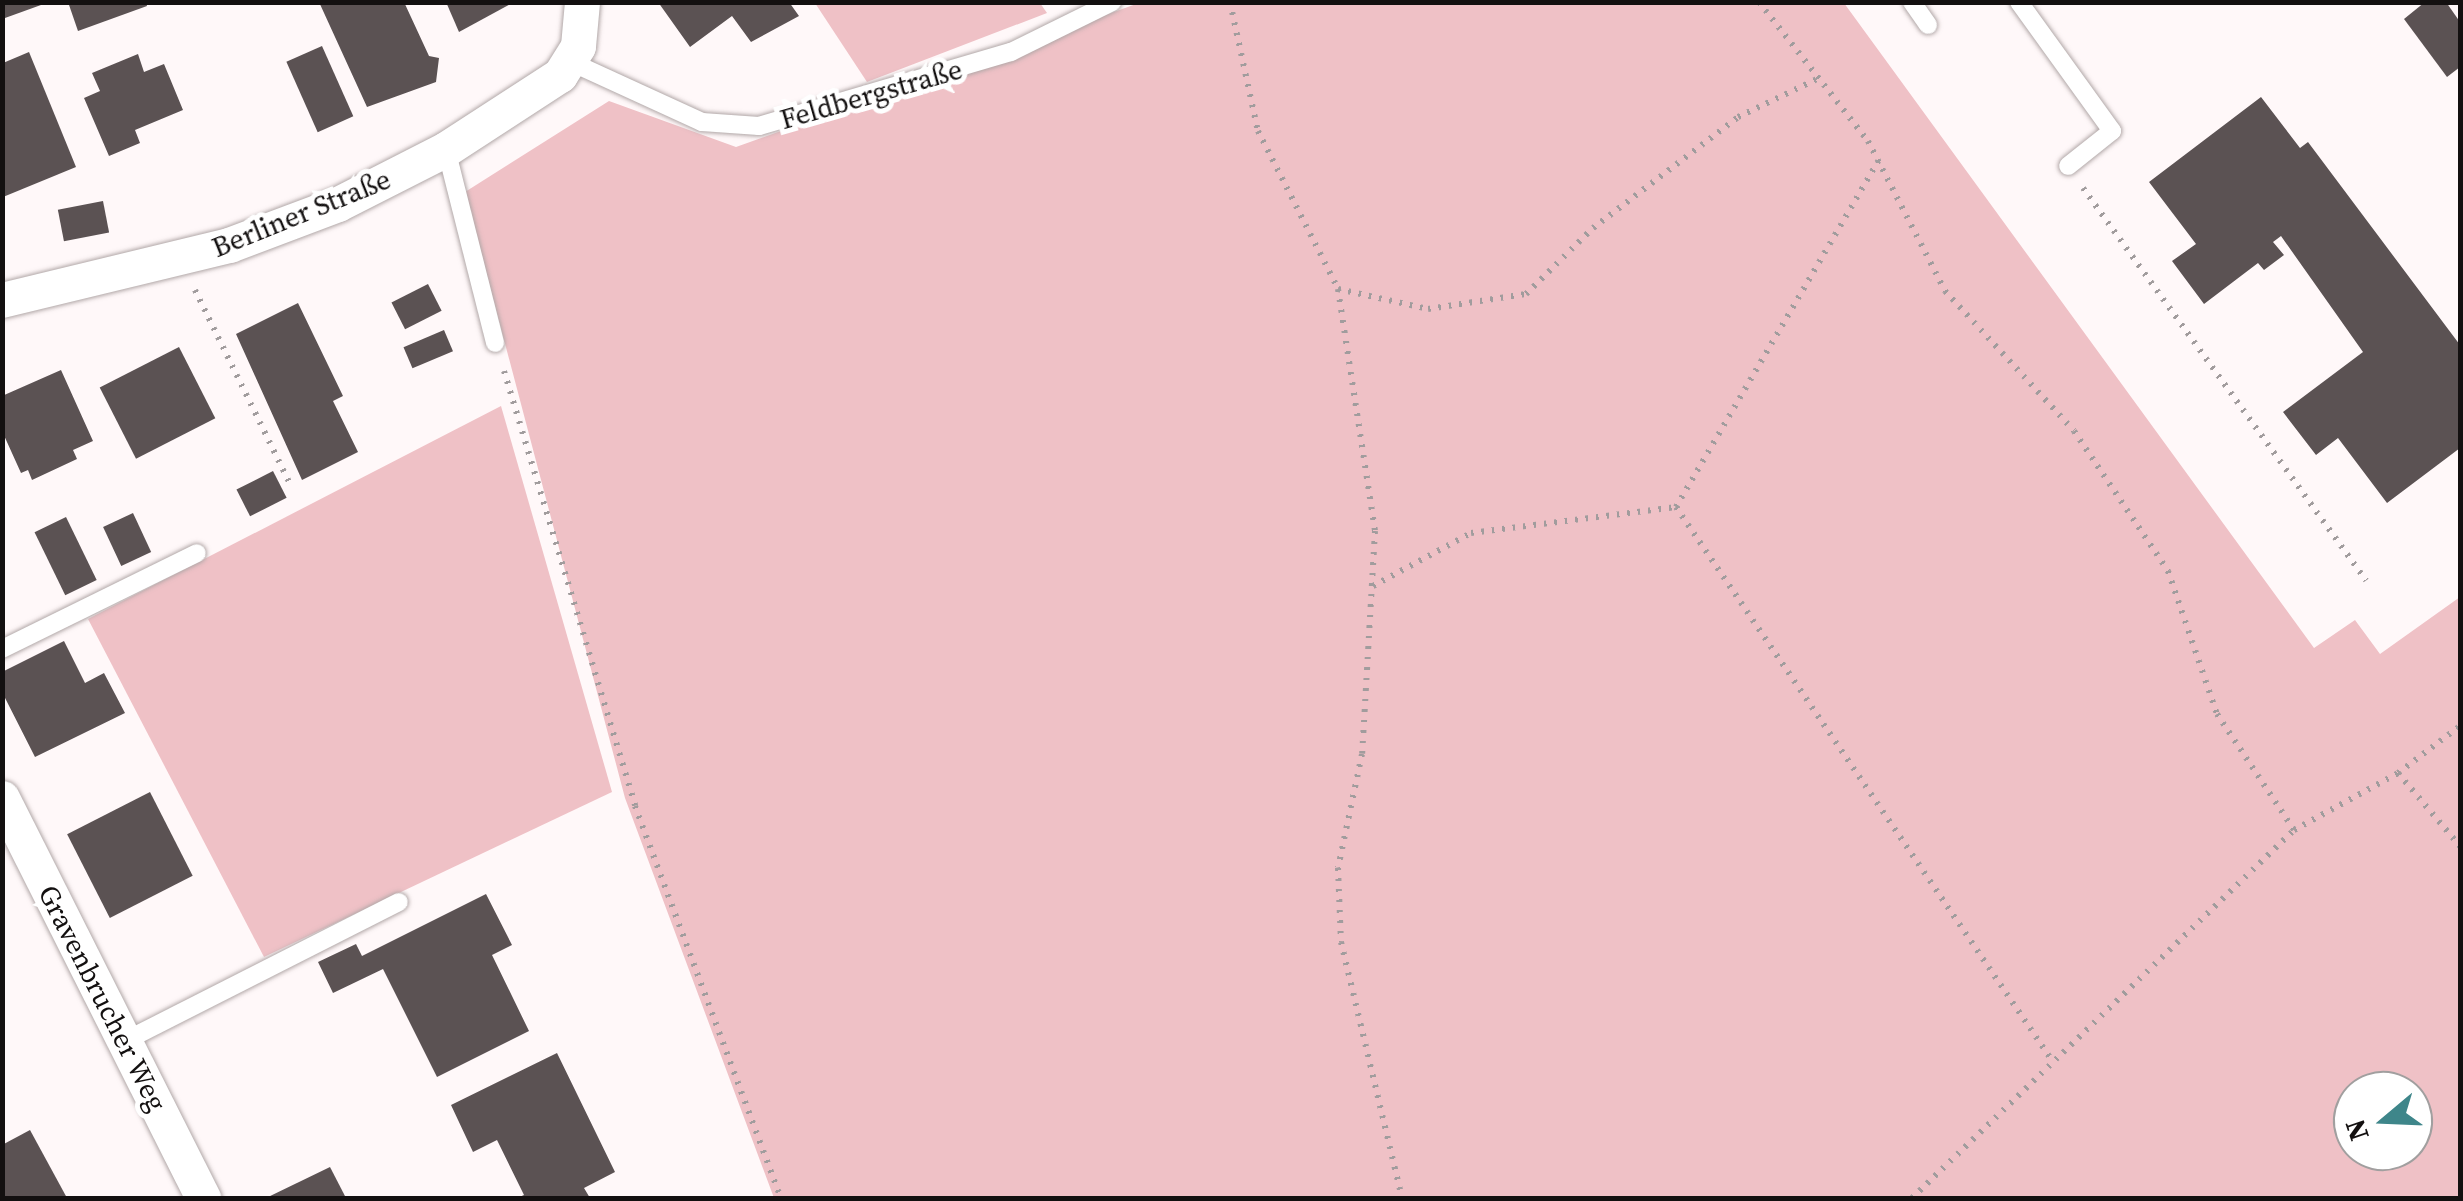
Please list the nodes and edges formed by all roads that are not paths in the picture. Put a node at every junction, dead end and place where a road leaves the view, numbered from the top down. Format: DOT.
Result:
graph roads {
  1 [pos="582,2"];
  2 [pos="1112,2"];
  3 [pos="1912,2"];
  4 [pos="2019,2"];
  5 [pos="1928,25"];
  6 [pos="571,62"];
  7 [pos="446,149"];
  8 [pos="2068,166"];
  9 [pos="2,300"];
  10 [pos="495,343"];
  11 [pos="198,553"];
  12 [pos="2,649"];
  13 [pos="2,798"];
  14 [pos="399,902"];
  15 [pos="125,1041"];
  16 [pos="203,1198"];
  1 -- 6 [label="street"];
  2 -- 6 [label="lane, Feldbergstraße"];
  3 -- 5 [label="lane"];
  4 -- 8 [label="lane"];
  6 -- 7 [label="street, Berliner Straße"];
  7 -- 9 [label="street, Berliner Straße"];
  7 -- 10 [label="lane"];
  11 -- 12 [label="lane"];
  13 -- 15 [label="street, Gravenbrucher Weg"];
  14 -- 15 [label="lane"];
  15 -- 16 [label="street, Gravenbrucher Weg"];
}
